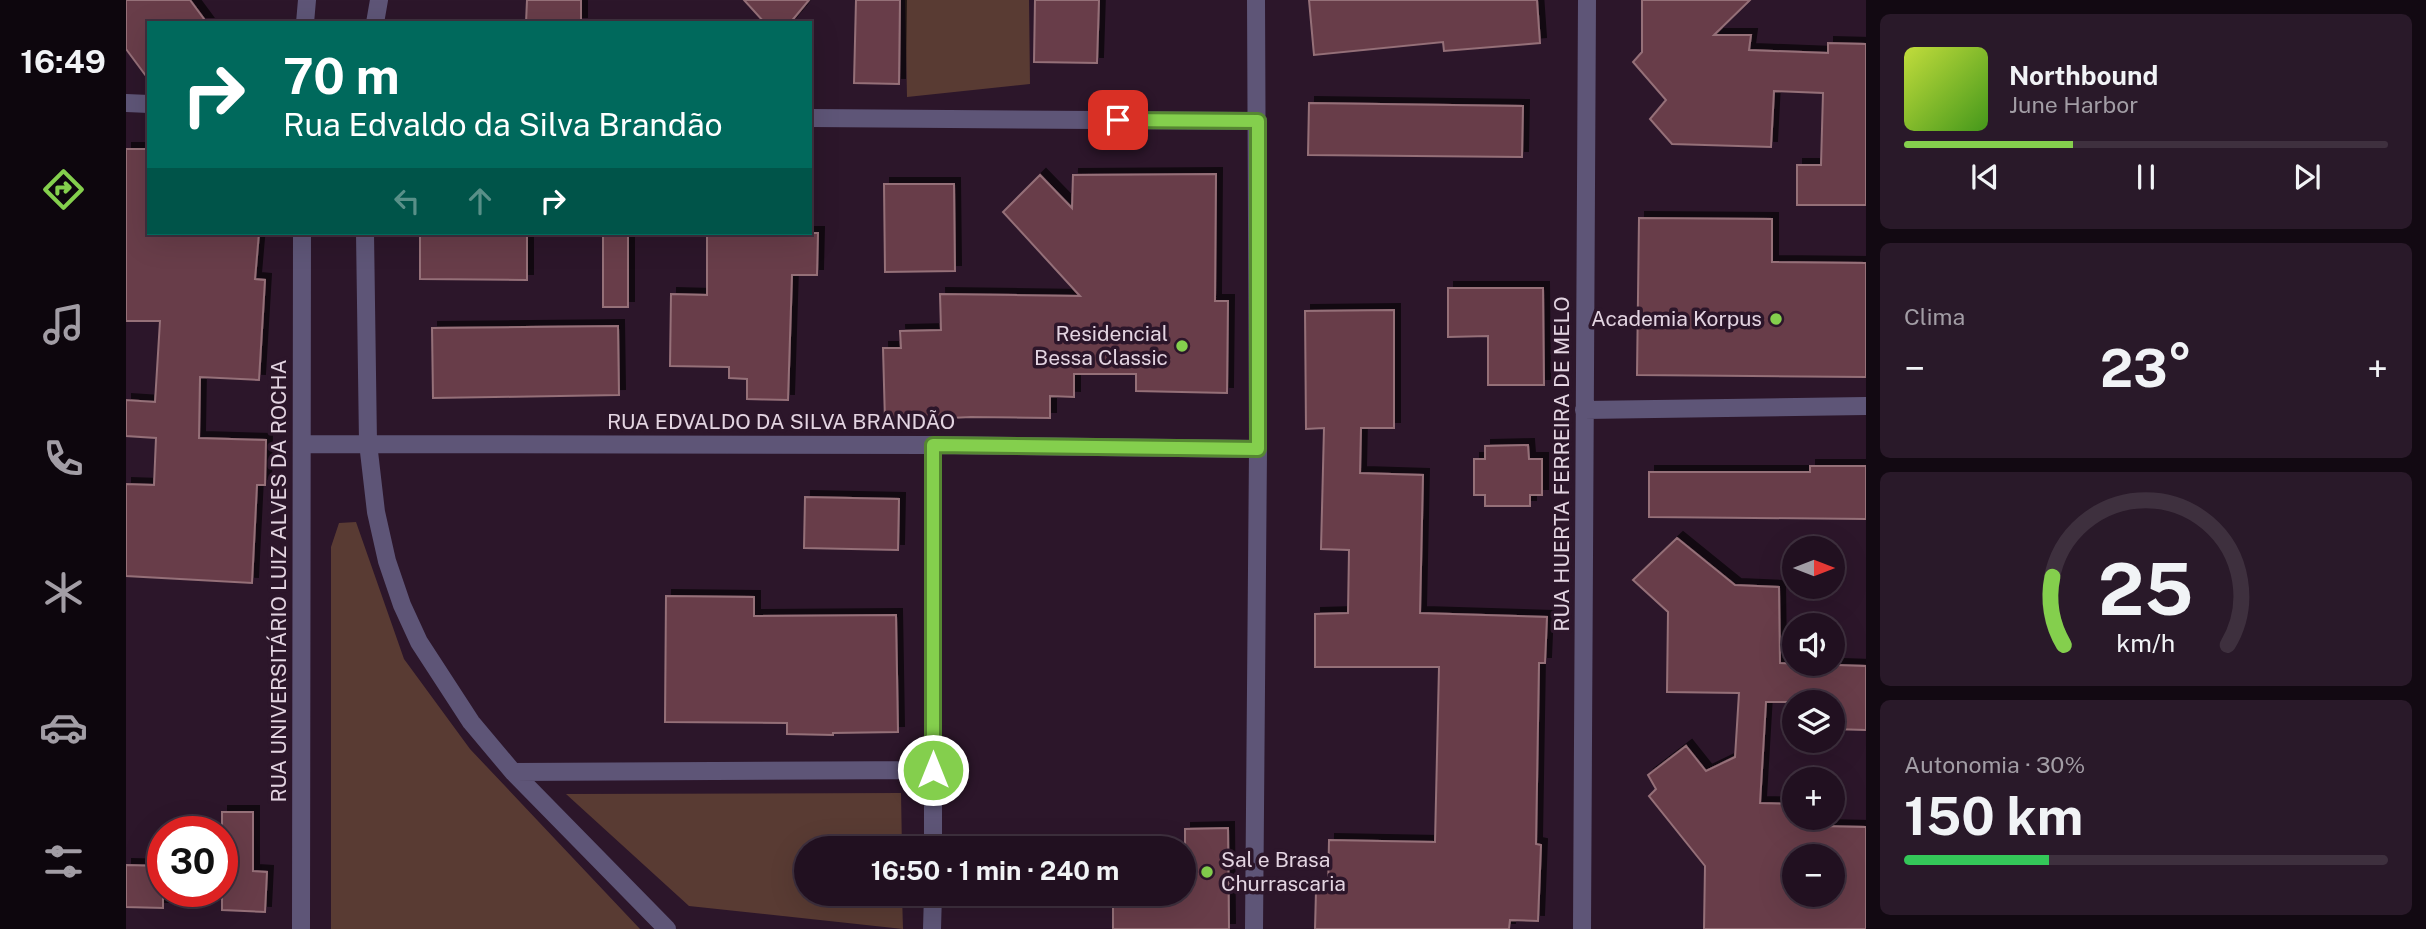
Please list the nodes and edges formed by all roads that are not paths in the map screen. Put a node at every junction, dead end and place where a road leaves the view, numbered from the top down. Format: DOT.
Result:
graph roads {
  1 [pos="307,0"];
  2 [pos="379,0"];
  3 [pos="1256,0"];
  4 [pos="1587,0"];
  5 [pos="306,21"];
  6 [pos="375,21"];
  7 [pos="126,103"];
  8 [pos="147,104"];
  9 [pos="812,117"];
  10 [pos="1258,121"];
  11 [pos="302,235"];
  12 [pos="365,235"];
  13 [pos="1866,406"];
  14 [pos="1584,410"];
  15 [pos="368,443"];
  16 [pos="303,444"];
  17 [pos="933,445"];
  18 [pos="1258,449"];
  19 [pos="933,770"];
  20 [pos="513,772"];
  21 [pos="933,836"];
  22 [pos="933,906"];
  23 [pos="301,929"];
  24 [pos="667,929"];
  25 [pos="932,929"];
  26 [pos="1254,929"];
  27 [pos="1582,929"];
  1 -- 5 [label="street"];
  2 -- 6 [label="street"];
  3 -- 10 [label="street"];
  4 -- 14 [label="street, RUA HUERTA FERREIRA DE MELO"];
  7 -- 8 [label="street"];
  9 -- 10 [label="street"];
  10 -- 18 [label="street"];
  11 -- 16 [label="street, RUA UNIVERSITÁRIO LUIZ ALVES DA ROCHA"];
  12 -- 15 [label="street"];
  13 -- 14 [label="street"];
  14 -- 27 [label="street, RUA HUERTA FERREIRA DE MELO"];
  15 -- 16 [label="street, RUA EDVALDO DA SILVA BRANDÃO"];
  15 -- 17 [label="street, RUA EDVALDO DA SILVA BRANDÃO"];
  15 -- 20 [label="street"];
  16 -- 23 [label="street, RUA UNIVERSITÁRIO LUIZ ALVES DA ROCHA"];
  17 -- 18 [label="street, RUA EDVALDO DA SILVA BRANDÃO"];
  17 -- 19 [label="street"];
  18 -- 26 [label="street"];
  19 -- 20 [label="street"];
  19 -- 21 [label="street"];
  20 -- 24 [label="street"];
  22 -- 25 [label="street"];
}
